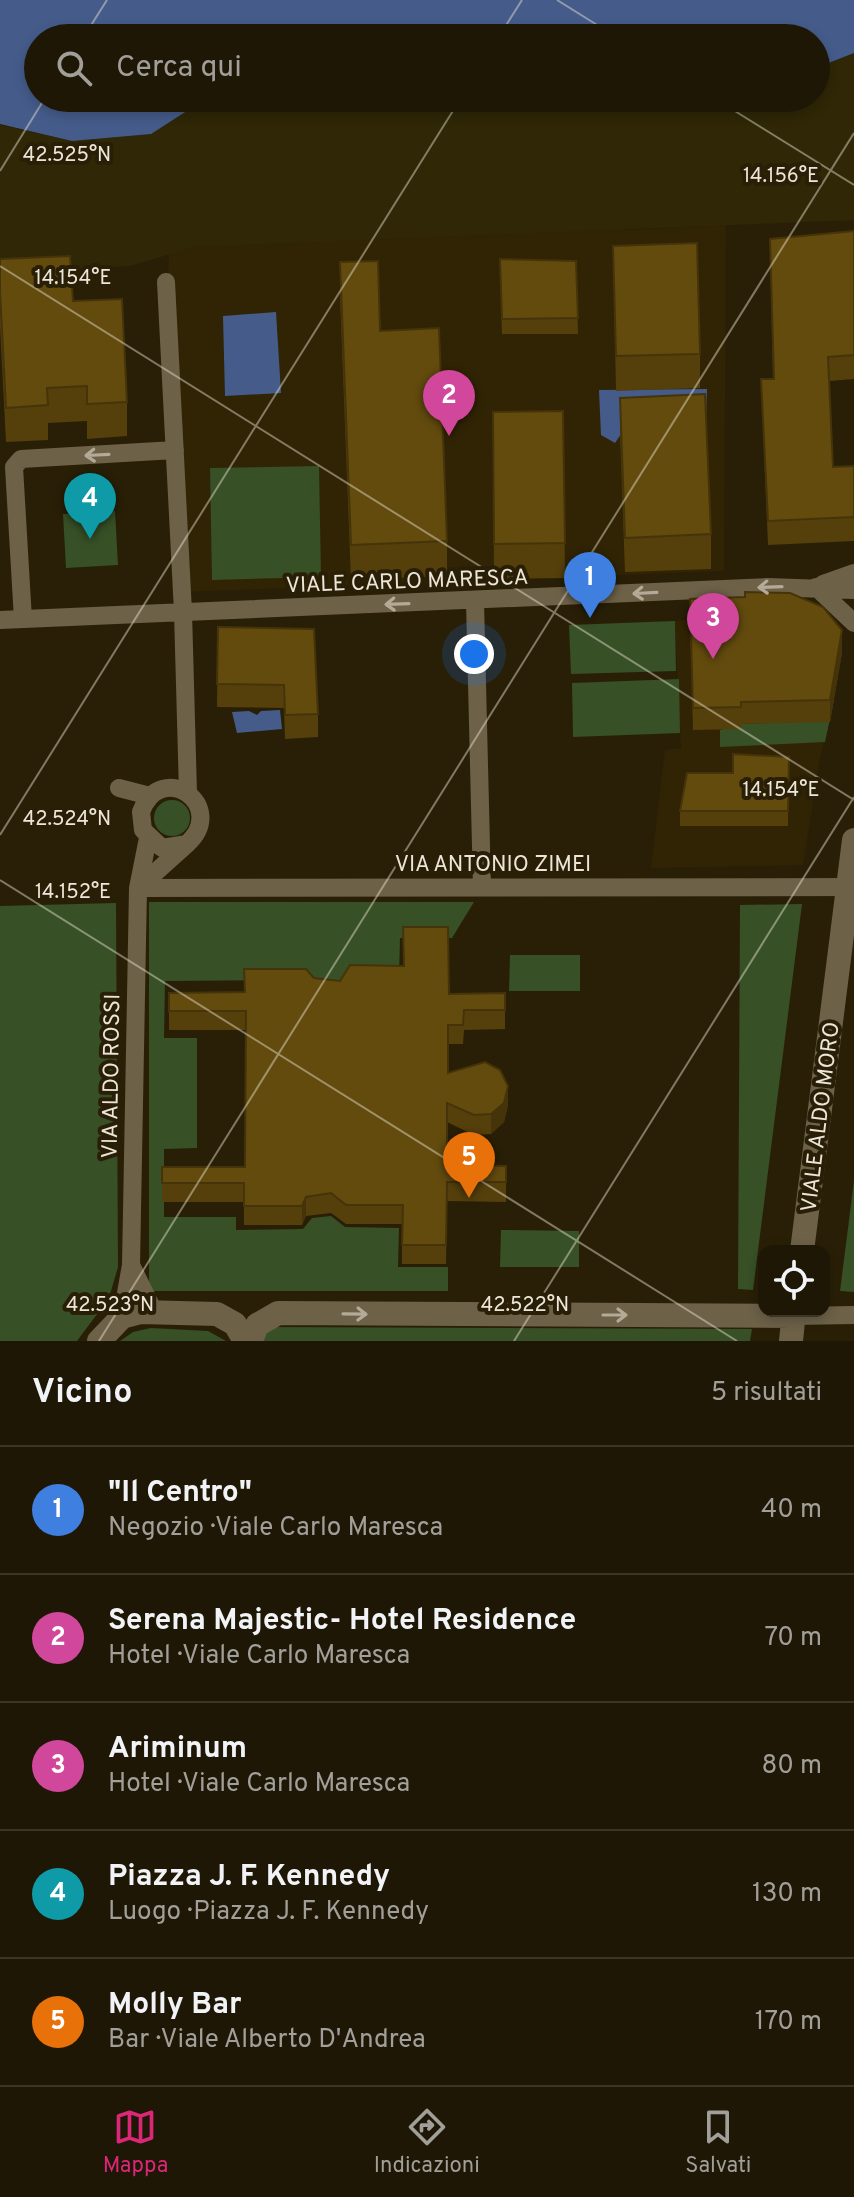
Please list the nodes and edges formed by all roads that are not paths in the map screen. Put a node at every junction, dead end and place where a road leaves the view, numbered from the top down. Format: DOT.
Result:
graph roads {
  1 [pos="166,282"];
  2 [pos="175,450"];
  3 [pos="854,573"];
  4 [pos="816,587"];
  5 [pos="854,590"];
  6 [pos="475,601"];
  7 [pos="183,612"];
  8 [pos="23,619"];
  9 [pos="0,620"];
  10 [pos="854,623"];
  11 [pos="184,735"];
  12 [pos="119,788"];
  13 [pos="188,793"];
  14 [pos="153,794"];
  15 [pos="148,838"];
  16 [pos="854,840"];
  17 [pos="187,844"];
  18 [pos="482,887"];
  19 [pos="851,887"];
  20 [pos="138,888"];
  21 [pos="803,1245"];
  22 [pos="131,1265"];
  23 [pos="154,1312"];
  24 [pos="758,1313"];
  25 [pos="830,1314"];
  26 [pos="854,1315"];
  27 [pos="794,1317"];
  28 [pos="107,1332"];
  29 [pos="248,1341"];
  30 [pos="791,1341"];
  1 -- 2 [label="street"];
  2 -- 7 [label="street"];
  2 -- 8 [label="street, one-way"];
  3 -- 4 [label="street, VIALE CARLO MARESCA"];
  4 -- 5 [label="street, VIALE CARLO MARESCA"];
  4 -- 6 [label="street, VIALE CARLO MARESCA, one-way"];
  4 -- 10 [label="street"];
  6 -- 7 [label="street, VIALE CARLO MARESCA, one-way"];
  6 -- 18 [label="street"];
  7 -- 8 [label="street, VIALE CARLO MARESCA"];
  7 -- 11 [label="street"];
  8 -- 9 [label="street, VIALE CARLO MARESCA"];
  11 -- 13 [label="street"];
  11 -- 14 [label="street"];
  12 -- 14 [label="street"];
  13 -- 14 [label="street"];
  13 -- 17 [label="street"];
  14 -- 15 [label="street"];
  15 -- 17 [label="street"];
  15 -- 20 [label="street, VIA ALDO ROSSI"];
  16 -- 19 [label="street, VIALE ALDO MORO"];
  17 -- 20 [label="street"];
  18 -- 19 [label="street, VIA ANTONIO ZIMEI"];
  18 -- 20 [label="street, VIA ANTONIO ZIMEI"];
  19 -- 21 [label="street, VIALE ALDO MORO"];
  20 -- 22 [label="street, VIA ALDO ROSSI"];
  22 -- 23 [label="street, VIA ALDO ROSSI"];
  22 -- 28 [label="street, VIA ALDO ROSSI"];
  23 -- 28 [label="street"];
  23 -- 29 [label="street"];
  29 -- 24 [label="street, one-way"];
  25 -- 26 [label="street"];
  27 -- 30 [label="street"];
}
